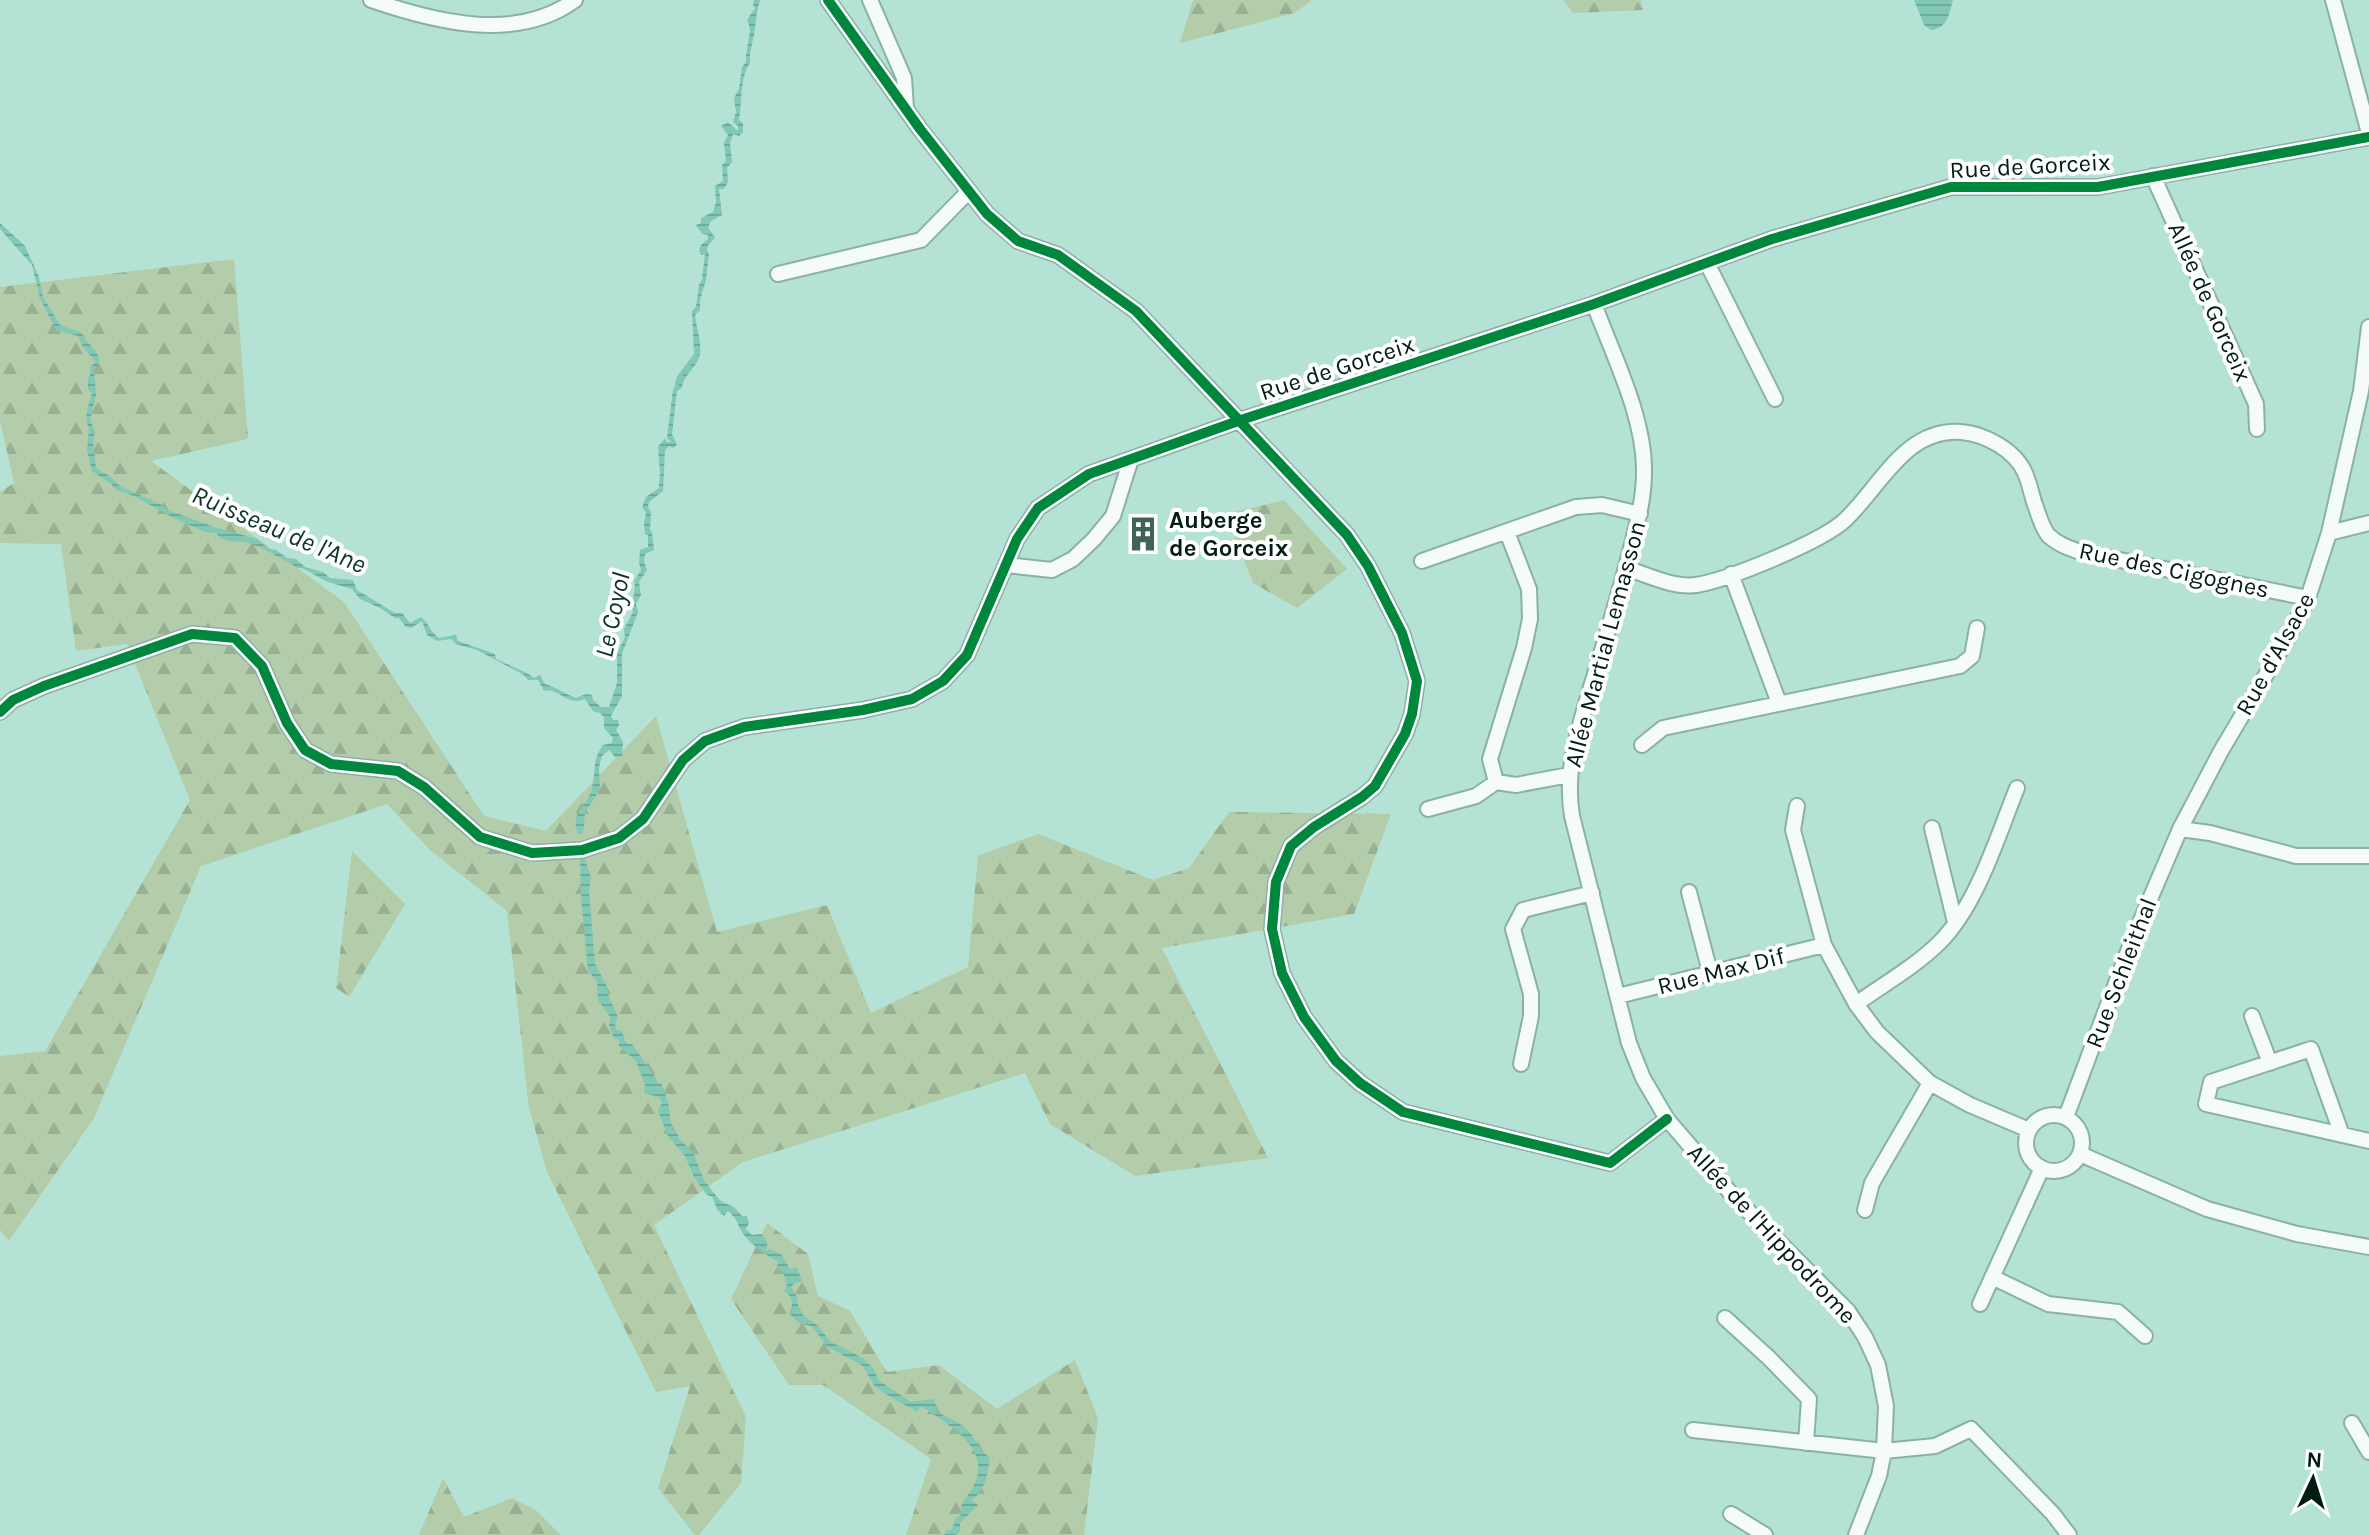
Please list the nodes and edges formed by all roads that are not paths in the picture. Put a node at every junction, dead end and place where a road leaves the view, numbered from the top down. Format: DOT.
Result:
graph roads {
  1 [pos="371,0"];
  2 [pos="575,0"];
  3 [pos="828,0"];
  4 [pos="870,0"];
  5 [pos="2333,0"];
  6 [pos="410,7"];
  7 [pos="906,110"];
  8 [pos="2369,135"];
  9 [pos="2153,176"];
  10 [pos="969,191"];
  11 [pos="1707,263"];
  12 [pos="778,274"];
  13 [pos="1594,304"];
  14 [pos="2369,327"];
  15 [pos="1775,399"];
  16 [pos="1241,420"];
  17 [pos="2257,429"];
  18 [pos="1131,459"];
  19 [pos="1640,514"];
  20 [pos="2369,523"];
  21 [pos="1507,532"];
  22 [pos="2329,533"];
  23 [pos="1422,561"];
  24 [pos="1006,565"];
  25 [pos="1626,568"];
  26 [pos="1731,574"];
  27 [pos="2308,598"];
  28 [pos="1977,628"];
  29 [pos="1779,703"];
  30 [pos="0,712"];
  31 [pos="1642,745"];
  32 [pos="1569,775"];
  33 [pos="1496,782"];
  34 [pos="2017,788"];
  35 [pos="1797,806"];
  36 [pos="1428,809"];
  37 [pos="1932,828"];
  38 [pos="2180,829"];
  39 [pos="2369,856"];
  40 [pos="1689,892"];
  41 [pos="1592,893"];
  42 [pos="1955,922"];
  43 [pos="1824,945"];
  44 [pos="1710,972"];
  45 [pos="1618,996"];
  46 [pos="1856,1004"];
  47 [pos="2252,1016"];
  48 [pos="2270,1063"];
  49 [pos="1521,1064"];
  50 [pos="1930,1083"];
  51 [pos="2066,1117"];
  52 [pos="1667,1119"];
  53 [pos="2029,1130"];
  54 [pos="2342,1135"];
  55 [pos="2369,1141"];
  56 [pos="2080,1154"];
  57 [pos="2042,1168"];
  58 [pos="1865,1210"];
  59 [pos="2369,1247"];
  60 [pos="1992,1277"];
  61 [pos="1980,1304"];
  62 [pos="1725,1318"];
  63 [pos="2145,1336"];
  64 [pos="2352,1423"];
  65 [pos="1693,1430"];
  66 [pos="1806,1443"];
  67 [pos="1884,1451"];
  68 [pos="2369,1452"];
  69 [pos="1731,1514"];
  70 [pos="1765,1535"];
  71 [pos="1856,1535"];
  72 [pos="2069,1535"];
  1 -- 6 [label="street"];
  2 -- 6 [label="street"];
  3 -- 7 [label="street"];
  4 -- 7 [label="street"];
  5 -- 8 [label="street"];
  7 -- 10 [label="street"];
  8 -- 9 [label="street, Rue de Gorceix"];
  9 -- 11 [label="street, Rue de Gorceix"];
  9 -- 17 [label="street, Allée de Gorceix"];
  10 -- 12 [label="street"];
  10 -- 16 [label="street"];
  11 -- 13 [label="street, Rue de Gorceix"];
  11 -- 15 [label="street"];
  13 -- 16 [label="street, Rue de Gorceix"];
  13 -- 19 [label="street, Allée Martial Lemasson"];
  14 -- 22 [label="street, Rue d'Alsace"];
  16 -- 18 [label="street, Rue de Gorceix"];
  16 -- 52 [label="street"];
  18 -- 24 [label="street, Rue de Gorceix"];
  18 -- 24 [label="street"];
  19 -- 21 [label="street"];
  19 -- 25 [label="street, Allée Martial Lemasson"];
  20 -- 22 [label="street"];
  21 -- 23 [label="street"];
  21 -- 33 [label="street"];
  22 -- 27 [label="street, Rue d'Alsace"];
  24 -- 30 [label="street, Rue de Gorceix"];
  25 -- 26 [label="street, Rue des Cigognes"];
  25 -- 32 [label="street, Allée Martial Lemasson"];
  26 -- 27 [label="street, Rue des Cigognes"];
  26 -- 29 [label="street"];
  27 -- 38 [label="street, Rue d'Alsace"];
  28 -- 29 [label="street"];
  29 -- 31 [label="street"];
  32 -- 33 [label="street"];
  32 -- 41 [label="street, Allée Martial Lemasson"];
  33 -- 36 [label="street"];
  34 -- 42 [label="street"];
  35 -- 43 [label="street"];
  37 -- 42 [label="street"];
  38 -- 39 [label="street"];
  38 -- 51 [label="street, Rue Schleithal"];
  40 -- 44 [label="street"];
  41 -- 45 [label="street, Allée Martial Lemasson"];
  41 -- 49 [label="street"];
  42 -- 46 [label="street"];
  43 -- 44 [label="street, Rue Max Dif"];
  43 -- 46 [label="street"];
  44 -- 45 [label="street, Rue Max Dif"];
  45 -- 52 [label="street, Allée Martial Lemasson"];
  46 -- 50 [label="street"];
  47 -- 48 [label="street"];
  48 -- 54 [label="street"];
  48 -- 54 [label="street"];
  50 -- 53 [label="street"];
  50 -- 58 [label="street"];
  51 -- 53 [label="street"];
  51 -- 56 [label="street"];
  52 -- 67 [label="street, Allée de l'Hippodrome"];
  53 -- 57 [label="street"];
  54 -- 55 [label="street"];
  56 -- 57 [label="street"];
  56 -- 59 [label="street"];
  57 -- 60 [label="street"];
  60 -- 61 [label="street"];
  60 -- 63 [label="street"];
  62 -- 66 [label="street"];
  64 -- 68 [label="street"];
  65 -- 66 [label="street"];
  66 -- 67 [label="street"];
  67 -- 71 [label="street, Allée de l'Hippodrome"];
  67 -- 72 [label="street"];
  69 -- 70 [label="street"];
}
